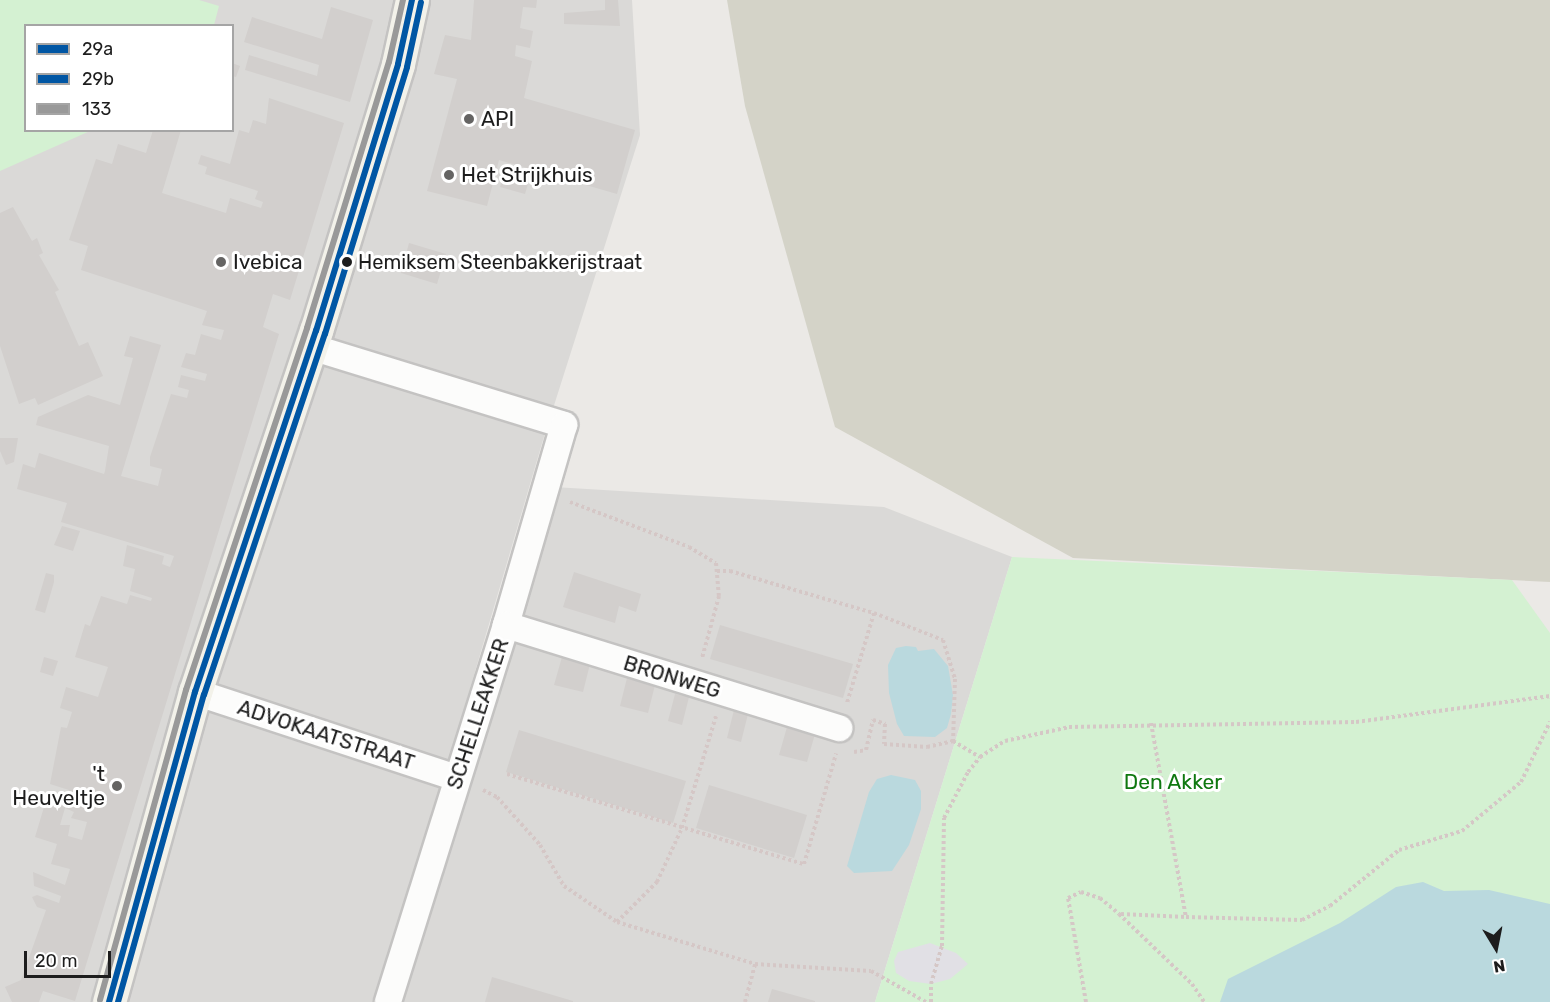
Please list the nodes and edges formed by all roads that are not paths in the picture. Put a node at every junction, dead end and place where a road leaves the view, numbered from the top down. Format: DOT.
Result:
graph roads {
  1 [pos="412,0"];
  2 [pos="311,347"];
  3 [pos="506,625"];
  4 [pos="195,692"];
  5 [pos="839,738"];
  6 [pos="458,778"];
  7 [pos="109,1002"];
  8 [pos="387,1002"];
  1 -- 2 [label="main road"];
  2 -- 3 [label="street, SCHELLEAKKER"];
  2 -- 4 [label="main road"];
  3 -- 5 [label="street, BRONWEG"];
  3 -- 6 [label="street, SCHELLEAKKER"];
  4 -- 6 [label="street, ADVOKAATSTRAAT"];
  4 -- 7 [label="main road"];
  6 -- 8 [label="street, SCHELLEAKKER"];
}
